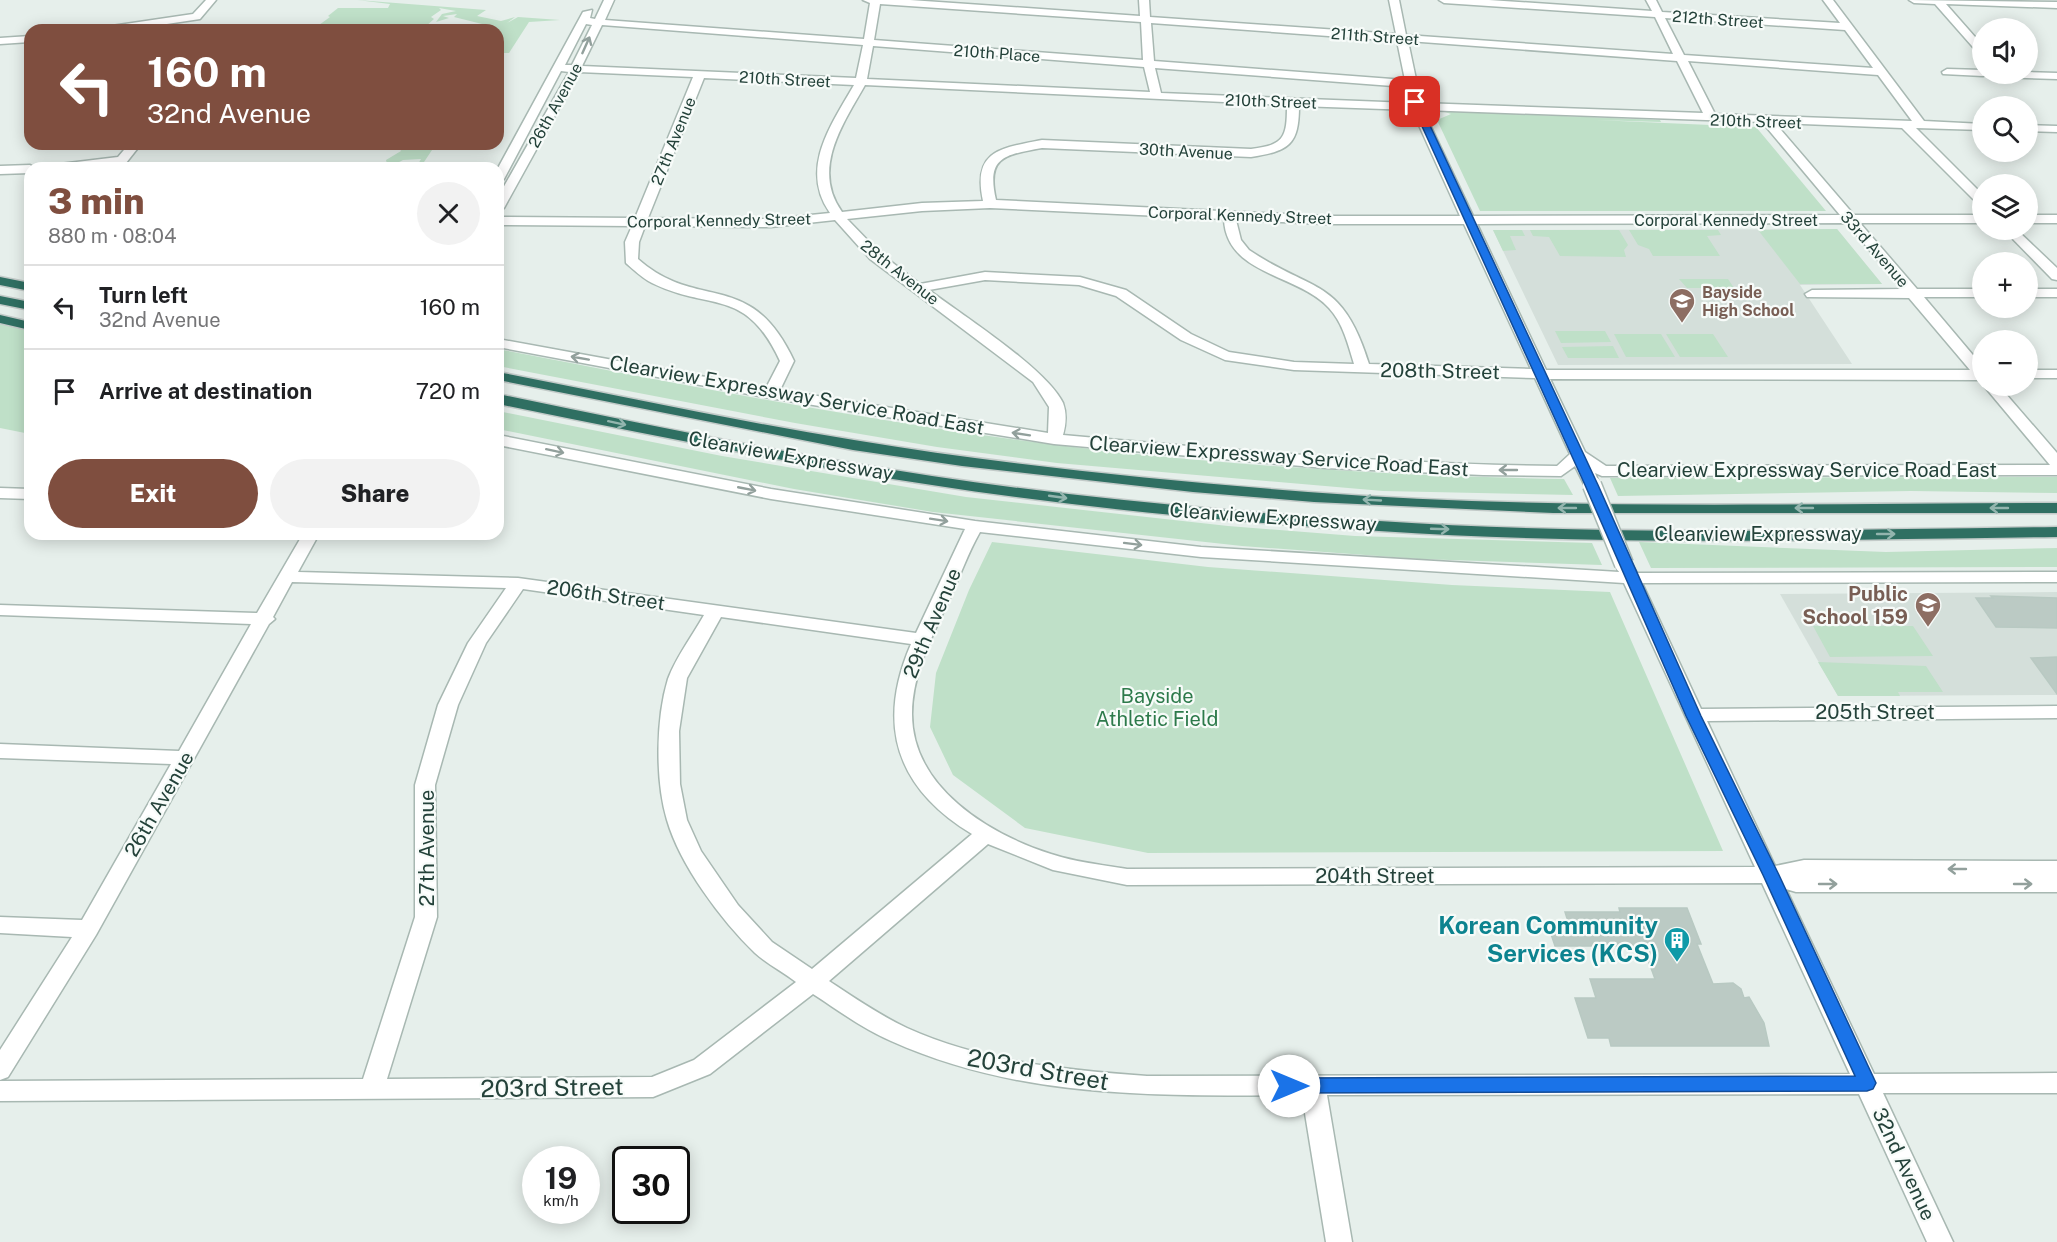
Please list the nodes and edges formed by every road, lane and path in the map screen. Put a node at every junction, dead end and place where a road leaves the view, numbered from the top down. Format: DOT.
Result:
graph roads {
  1 [pos="211,0"];
  2 [pos="595,0"];
  3 [pos="609,0"];
  4 [pos="868,0"];
  5 [pos="876,0"];
  6 [pos="1144,0"];
  7 [pos="1394,0"];
  8 [pos="1444,0"];
  9 [pos="1651,0"];
  10 [pos="1828,0"];
  11 [pos="1914,0"];
  12 [pos="2053,0"];
  13 [pos="1938,1"];
  14 [pos="2057,4"];
  15 [pos="1659,15"];
  16 [pos="1145,20"];
  17 [pos="582,21"];
  18 [pos="597,23"];
  19 [pos="161,24"];
  20 [pos="1848,27"];
  21 [pos="1402,38"];
  22 [pos="24,39"];
  23 [pos="1972,40"];
  24 [pos="0,41"];
  25 [pos="868,43"];
  26 [pos="1681,58"];
  27 [pos="1149,64"];
  28 [pos="559,68"];
  29 [pos="576,68"];
  30 [pos="1883,72"];
  31 [pos="1947,72"];
  32 [pos="1972,73"];
  33 [pos="700,74"];
  34 [pos="2038,75"];
  35 [pos="2057,76"];
  36 [pos="861,83"];
  37 [pos="1411,84"];
  38 [pos="1156,96"];
  39 [pos="1293,102"];
  40 [pos="1416,107"];
  41 [pos="1712,119"];
  42 [pos="1767,121"];
  43 [pos="1906,125"];
  44 [pos="1921,125"];
  45 [pos="1972,127"];
  46 [pos="2052,129"];
  47 [pos="2057,138"];
  48 [pos="504,168"];
  49 [pos="0,170"];
  50 [pos="24,170"];
  51 [pos="1972,191"];
  52 [pos="504,197"];
  53 [pos="990,204"];
  54 [pos="1230,215"];
  55 [pos="838,217"];
  56 [pos="1849,219"];
  57 [pos="1972,219"];
  58 [pos="2038,219"];
  59 [pos="2057,219"];
  60 [pos="1468,220"];
  61 [pos="504,221"];
  62 [pos="640,222"];
  63 [pos="2020,240"];
  64 [pos="0,271"];
  65 [pos="24,274"];
  66 [pos="2057,276"];
  67 [pos="0,281"];
  68 [pos="24,286"];
  69 [pos="919,288"];
  70 [pos="1912,293"];
  71 [pos="1972,293"];
  72 [pos="2038,293"];
  73 [pos="2057,293"];
  74 [pos="1812,294"];
  75 [pos="0,300"];
  76 [pos="24,305"];
  77 [pos="0,319"];
  78 [pos="24,325"];
  79 [pos="504,344"];
  80 [pos="1972,362"];
  81 [pos="1363,370"];
  82 [pos="1540,374"];
  83 [pos="2038,374"];
  84 [pos="2057,374"];
  85 [pos="504,377"];
  86 [pos="1972,377"];
  87 [pos="770,393"];
  88 [pos="2001,396"];
  89 [pos="504,400"];
  90 [pos="1054,439"];
  91 [pos="504,441"];
  92 [pos="1578,455"];
  93 [pos="2057,463"];
  94 [pos="2057,470"];
  95 [pos="0,493"];
  96 [pos="24,494"];
  97 [pos="2055,508"];
  98 [pos="975,526"];
  99 [pos="2057,532"];
  100 [pos="1910,534"];
  101 [pos="2057,539"];
  102 [pos="308,540"];
  103 [pos="1628,571"];
  104 [pos="287,577"];
  105 [pos="2057,577"];
  106 [pos="518,583"];
  107 [pos="0,610"];
  108 [pos="716,610"];
  109 [pos="266,619"];
  110 [pos="922,640"];
  111 [pos="2057,712"];
  112 [pos="1694,716"];
  113 [pos="0,752"];
  114 [pos="186,758"];
  115 [pos="986,834"];
  116 [pos="2057,869"];
  117 [pos="1771,875"];
  118 [pos="2057,884"];
  119 [pos="0,925"];
  120 [pos="88,929"];
  121 [pos="813,981"];
  122 [pos="0,1070"];
  123 [pos="1867,1083"];
  124 [pos="2057,1083"];
  125 [pos="1313,1086"];
  126 [pos="371,1090"];
  127 [pos="0,1091"];
  128 [pos="1339,1242"];
  129 [pos="1940,1242"];
  1 -- 19 [label="street"];
  2 -- 17 [label="street, 26th Avenue"];
  3 -- 18 [label="street, 26th Avenue"];
  4 -- 5 [label="street, 211th Street"];
  5 -- 16 [label="street, 211th Street"];
  5 -- 25 [label="street, 28th Avenue"];
  6 -- 16 [label="street"];
  7 -- 21 [label="street, 32nd Avenue"];
  8 -- 15 [label="street, 212th Street"];
  9 -- 15 [label="street"];
  10 -- 20 [label="street"];
  11 -- 13 [label="street"];
  12 -- 14 [label="street"];
  13 -- 14 [label="street"];
  13 -- 23 [label="street"];
  15 -- 20 [label="street, 212th Street"];
  15 -- 26 [label="street"];
  16 -- 21 [label="street, 211th Street"];
  16 -- 27 [label="street"];
  17 -- 18 [label="street, 210th Place"];
  17 -- 28 [label="street, 26th Avenue"];
  18 -- 25 [label="street, 210th Place"];
  29 -- 18 [label="street, 26th Avenue, one-way"];
  20 -- 30 [label="street"];
  21 -- 26 [label="street, 211th Street"];
  21 -- 37 [label="street, 32nd Avenue"];
  22 -- 24 [label="street"];
  25 -- 27 [label="street, 210th Place"];
  25 -- 36 [label="street, 28th Avenue"];
  26 -- 30 [label="street, 211th Street"];
  26 -- 41 [label="street"];
  27 -- 37 [label="street, 210th Place"];
  27 -- 38 [label="street"];
  28 -- 29 [label="street, 210th Street"];
  28 -- 48 [label="street, 26th Avenue"];
  29 -- 33 [label="street, 210th Street"];
  29 -- 52 [label="street, 26th Avenue"];
  30 -- 44 [label="street"];
  31 -- 32 [label="street"];
  33 -- 36 [label="street, 210th Street"];
  33 -- 62 [label="street, 27th Avenue"];
  34 -- 35 [label="street"];
  36 -- 38 [label="street, 210th Street"];
  36 -- 55 [label="street, 28th Avenue"];
  37 -- 40 [label="street, 32nd Avenue"];
  38 -- 39 [label="street, 210th Street"];
  39 -- 40 [label="street, 210th Street"];
  39 -- 53 [label="street, 30th Avenue"];
  40 -- 41 [label="street, 210th Street"];
  40 -- 60 [label="street, 32nd Avenue"];
  41 -- 42 [label="street, 210th Street"];
  42 -- 43 [label="street, 210th Street"];
  42 -- 56 [label="street, 33rd Avenue"];
  43 -- 44 [label="street, 210th Street"];
  43 -- 51 [label="street"];
  44 -- 45 [label="street, 210th Street"];
  46 -- 47 [label="street"];
  49 -- 50 [label="street"];
  53 -- 54 [label="street, Corporal Kennedy Street"];
  53 -- 55 [label="street, Corporal Kennedy Street"];
  54 -- 60 [label="street, Corporal Kennedy Street"];
  54 -- 81 [label="street"];
  55 -- 62 [label="street, Corporal Kennedy Street"];
  55 -- 69 [label="street, 28th Avenue"];
  56 -- 57 [label="street, Corporal Kennedy Street"];
  56 -- 60 [label="street, Corporal Kennedy Street"];
  56 -- 70 [label="street, 33rd Avenue"];
  58 -- 59 [label="street"];
  60 -- 82 [label="street, 32nd Avenue"];
  61 -- 62 [label="street, Corporal Kennedy Street"];
  62 -- 87 [label="street, 27th Avenue"];
  63 -- 66 [label="street"];
  64 -- 65 [label="highway"];
  67 -- 68 [label="highway"];
  69 -- 81 [label="street, 208th Street"];
  69 -- 90 [label="street, 28th Avenue"];
  70 -- 71 [label="street"];
  70 -- 74 [label="street"];
  70 -- 80 [label="street, 33rd Avenue"];
  72 -- 73 [label="street"];
  75 -- 76 [label="highway"];
  77 -- 78 [label="highway"];
  87 -- 79 [label="street, Clearview Expressway Service Road East, one-way"];
  81 -- 82 [label="street, 208th Street"];
  82 -- 86 [label="street, 208th Street"];
  82 -- 92 [label="street, 32nd Avenue"];
  83 -- 84 [label="street"];
  97 -- 85 [label="highway, Clearview Expressway, one-way"];
  90 -- 87 [label="street, Clearview Expressway Service Road East, one-way"];
  88 -- 93 [label="street, 33rd Avenue"];
  89 -- 100 [label="highway, Clearview Expressway, one-way"];
  92 -- 90 [label="street, Clearview Expressway Service Road East, one-way"];
  91 -- 98 [label="street, Clearview Expressway, one-way"];
  92 -- 94 [label="street, Clearview Expressway Service Road East"];
  92 -- 103 [label="street, 32nd Avenue, bridge"];
  95 -- 96 [label="street"];
  98 -- 103 [label="street, Clearview Expressway, one-way"];
  98 -- 110 [label="street, 29th Avenue"];
  99 -- 100 [label="highway, Clearview Expressway"];
  100 -- 101 [label="highway"];
  102 -- 104 [label="street, 26th Avenue"];
  103 -- 105 [label="street, Clearview Expressway"];
  103 -- 112 [label="street, 32nd Avenue"];
  104 -- 106 [label="street, 206th Street"];
  104 -- 109 [label="street, 26th Avenue"];
  106 -- 108 [label="street, 206th Street"];
  106 -- 126 [label="street, 27th Avenue"];
  107 -- 109 [label="street"];
  108 -- 110 [label="street, 206th Street"];
  108 -- 121 [label="street"];
  109 -- 114 [label="street, 26th Avenue"];
  110 -- 115 [label="street, 29th Avenue"];
  111 -- 112 [label="street, 205th Street"];
  112 -- 117 [label="street, 32nd Avenue"];
  113 -- 114 [label="street"];
  114 -- 120 [label="street, 26th Avenue"];
  115 -- 117 [label="street, 204th Street"];
  115 -- 121 [label="street"];
  116 -- 117 [label="street, 204th Street, one-way"];
  117 -- 118 [label="street, 204th Street, one-way"];
  117 -- 123 [label="street, 32nd Avenue"];
  119 -- 120 [label="street"];
  120 -- 122 [label="street, 26th Avenue"];
  121 -- 125 [label="street, 203rd Street"];
  121 -- 126 [label="street, 203rd Street"];
  123 -- 124 [label="street, 203rd Street"];
  123 -- 125 [label="street, 203rd Street"];
  123 -- 129 [label="street, 32nd Avenue"];
  125 -- 128 [label="street"];
  126 -- 127 [label="street, 203rd Street"];
}
